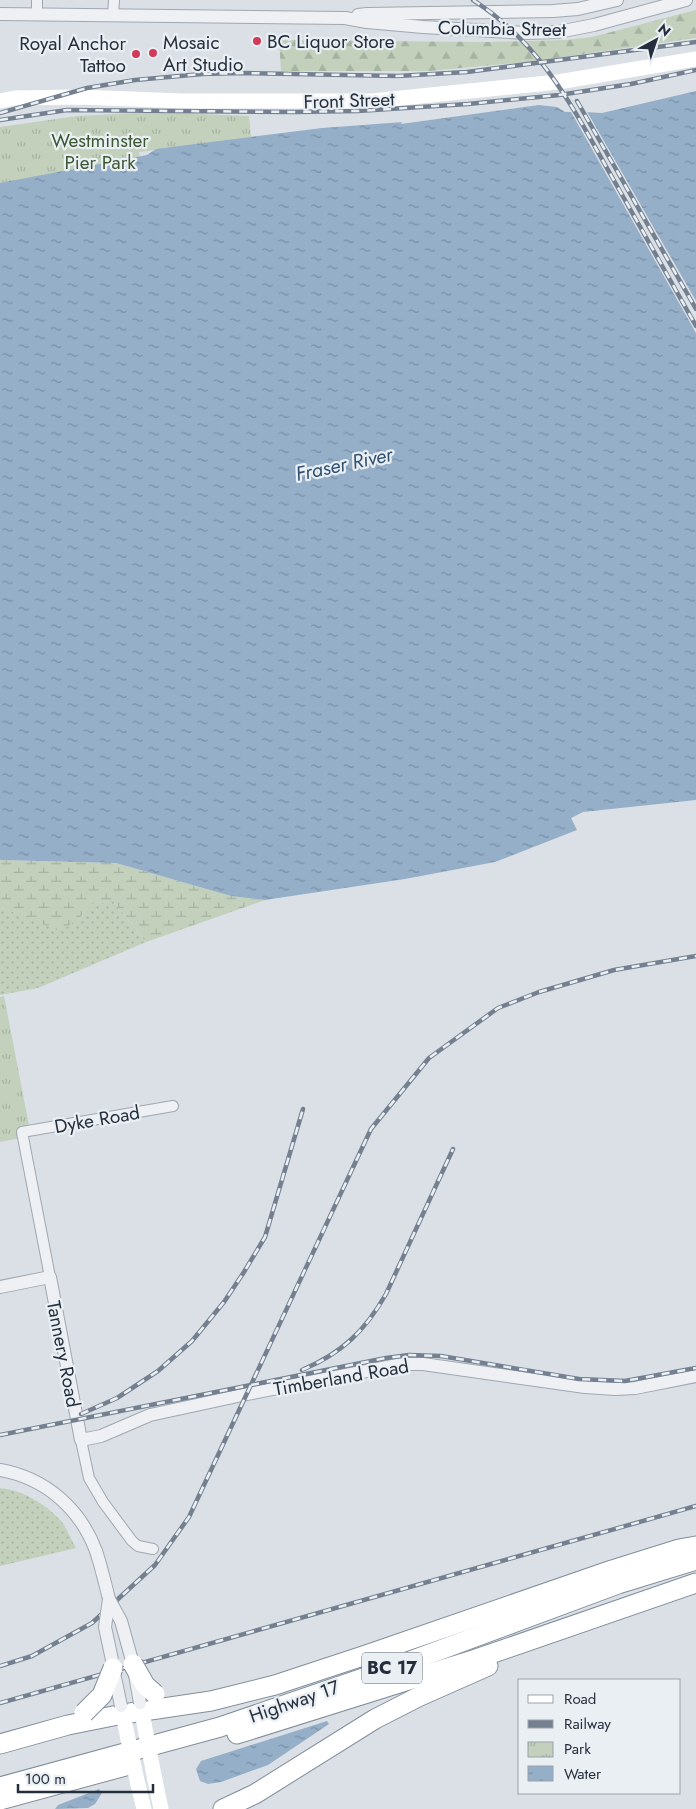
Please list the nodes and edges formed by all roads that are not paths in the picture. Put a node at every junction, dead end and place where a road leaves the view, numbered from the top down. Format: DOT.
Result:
graph roads {
  1 [pos="37,0"];
  2 [pos="114,0"];
  3 [pos="617,0"];
  4 [pos="686,0"];
  5 [pos="529,12"];
  6 [pos="0,14"];
  7 [pos="37,15"];
  8 [pos="113,15"];
  9 [pos="345,18"];
  10 [pos="507,32"];
  11 [pos="696,59"];
  12 [pos="0,101"];
  13 [pos="173,1106"];
  14 [pos="22,1132"];
  15 [pos="50,1277"];
  16 [pos="0,1287"];
  17 [pos="696,1376"];
  18 [pos="81,1440"];
  19 [pos="0,1470"];
  20 [pos="696,1546"];
  21 [pos="153,1549"];
  22 [pos="696,1560"];
  23 [pos="696,1583"];
  24 [pos="108,1600"];
  25 [pos="556,1632"];
  26 [pos="133,1664"];
  27 [pos="113,1668"];
  28 [pos="211,1701"];
  29 [pos="141,1707"];
  30 [pos="122,1710"];
  31 [pos="68,1725"];
  32 [pos="0,1744"];
  33 [pos="0,1787"];
  34 [pos="0,1800"];
  35 [pos="144,1809"];
  36 [pos="162,1809"];
  37 [pos="223,1809"];
  1 -- 7 [label="street"];
  2 -- 8 [label="street"];
  3 -- 5 [label="street, Columbia Street"];
  4 -- 10 [label="street, Columbia Street"];
  5 -- 9 [label="street, Columbia Street"];
  5 -- 10 [label="street"];
  6 -- 7 [label="street, Columbia Street"];
  7 -- 8 [label="street, Columbia Street"];
  8 -- 9 [label="street, Columbia Street"];
  9 -- 10 [label="street, Columbia Street"];
  11 -- 12 [label="main road, Front Street"];
  13 -- 14 [label="street, Dyke Road"];
  14 -- 15 [label="street, Tannery Road"];
  15 -- 16 [label="street"];
  15 -- 18 [label="street, Tannery Road"];
  17 -- 18 [label="street, Timberland Road"];
  18 -- 21 [label="street, Tannery Road"];
  19 -- 24 [label="street"];
  20 -- 28 [label="highway"];
  22 -- 33 [label="highway, Highway 17 / BC 17"];
  23 -- 25 [label="highway, Highway 17 / BC 17"];
  24 -- 26 [label="street, bridge"];
  24 -- 27 [label="street, bridge"];
  25 -- 34 [label="highway, Highway 17 / BC 17"];
  25 -- 37 [label="highway"];
  26 -- 28 [label="highway, bridge"];
  26 -- 29 [label="street, bridge"];
  27 -- 30 [label="street, bridge"];
  27 -- 31 [label="highway, bridge"];
  28 -- 29 [label="highway"];
  29 -- 30 [label="highway"];
  29 -- 36 [label="main road, bridge"];
  30 -- 31 [label="highway"];
  30 -- 35 [label="main road, bridge"];
  31 -- 32 [label="highway"];
}
